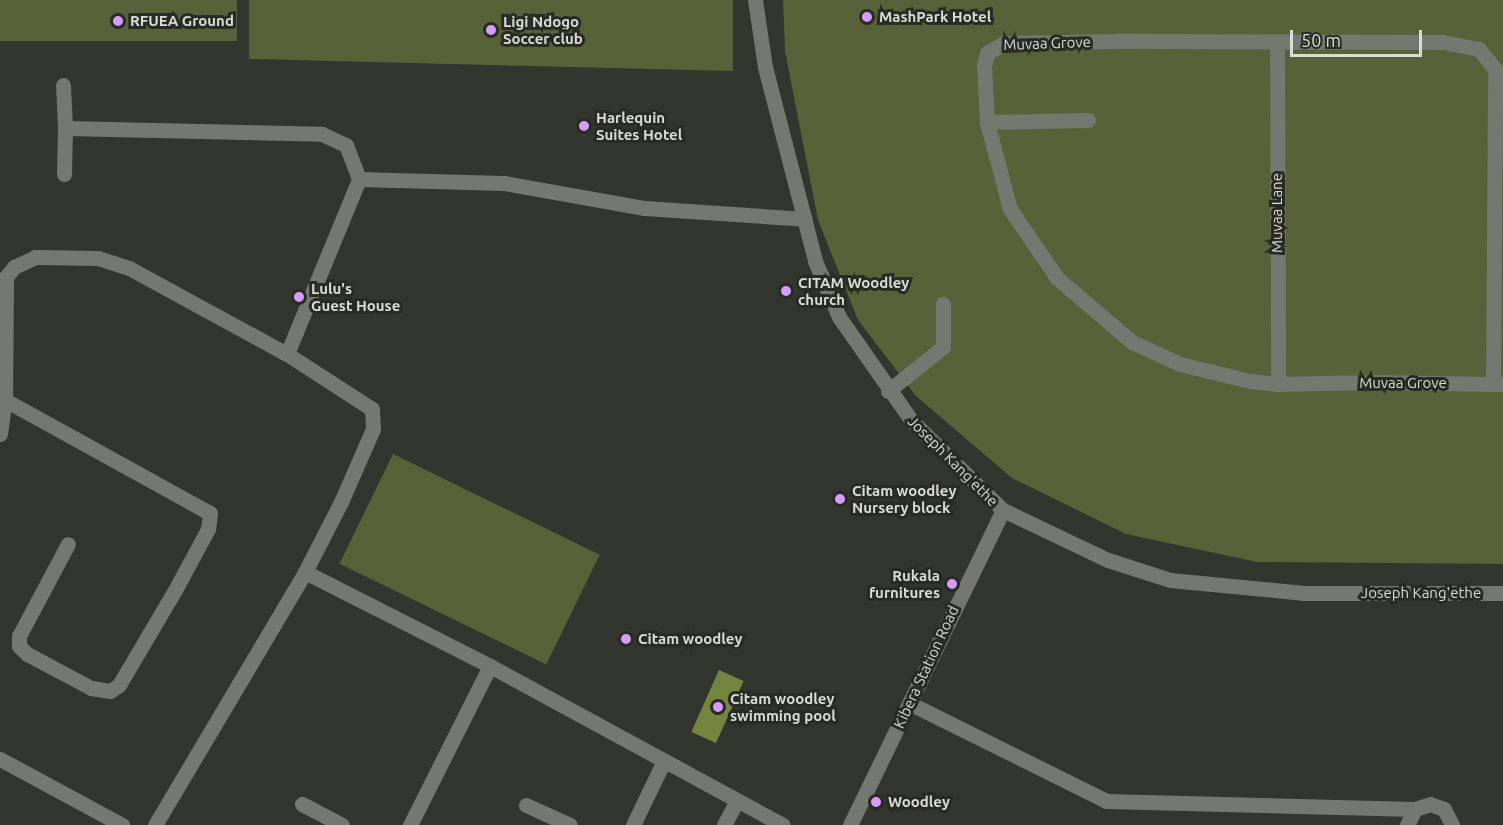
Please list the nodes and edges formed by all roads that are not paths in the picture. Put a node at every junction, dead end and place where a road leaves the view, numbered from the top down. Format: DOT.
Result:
graph roads {
  1 [pos="756,0"];
  2 [pos="1276,42"];
  3 [pos="63,85"];
  4 [pos="1088,120"];
  5 [pos="987,122"];
  6 [pos="65,128"];
  7 [pos="64,174"];
  8 [pos="359,179"];
  9 [pos="805,219"];
  10 [pos="943,304"];
  11 [pos="287,354"];
  12 [pos="1278,384"];
  13 [pos="1498,384"];
  14 [pos="888,391"];
  15 [pos="5,400"];
  16 [pos="0,434"];
  17 [pos="1003,510"];
  18 [pos="68,544"];
  19 [pos="305,572"];
  20 [pos="1503,593"];
  21 [pos="490,666"];
  22 [pos="909,703"];
  23 [pos="0,759"];
  24 [pos="664,761"];
  25 [pos="737,801"];
  26 [pos="302,804"];
  27 [pos="526,805"];
  28 [pos="1415,809"];
  29 [pos="122,825"];
  30 [pos="155,825"];
  31 [pos="342,825"];
  32 [pos="410,825"];
  33 [pos="570,825"];
  34 [pos="633,825"];
  35 [pos="724,825"];
  36 [pos="783,825"];
  37 [pos="850,825"];
  38 [pos="1407,825"];
  39 [pos="1452,825"];
  1 -- 9 [label="street, Joseph Kang'ethe"];
  2 -- 5 [label="street, Muvaa Grove"];
  2 -- 12 [label="street, Muvaa Lane"];
  2 -- 13 [label="street, Muvaa Grove"];
  3 -- 6 [label="street"];
  4 -- 5 [label="street"];
  5 -- 12 [label="street, Muvaa Grove"];
  6 -- 7 [label="street"];
  6 -- 8 [label="street"];
  8 -- 9 [label="street"];
  8 -- 11 [label="street"];
  9 -- 14 [label="street, Joseph Kang'ethe"];
  10 -- 14 [label="street"];
  11 -- 15 [label="street"];
  11 -- 19 [label="street"];
  12 -- 13 [label="street, Muvaa Grove"];
  14 -- 17 [label="street, Joseph Kang'ethe"];
  15 -- 16 [label="street"];
  15 -- 18 [label="street"];
  17 -- 20 [label="street, Joseph Kang'ethe"];
  17 -- 22 [label="street, Kibera Station Road"];
  19 -- 21 [label="street"];
  19 -- 30 [label="street"];
  21 -- 24 [label="street"];
  21 -- 32 [label="street"];
  22 -- 28 [label="street"];
  22 -- 37 [label="street, Kibera Station Road"];
  23 -- 29 [label="street"];
  24 -- 25 [label="street"];
  24 -- 34 [label="street"];
  25 -- 35 [label="street"];
  25 -- 36 [label="street"];
  26 -- 31 [label="street"];
  27 -- 33 [label="street"];
  28 -- 38 [label="street"];
  28 -- 39 [label="street"];
}
